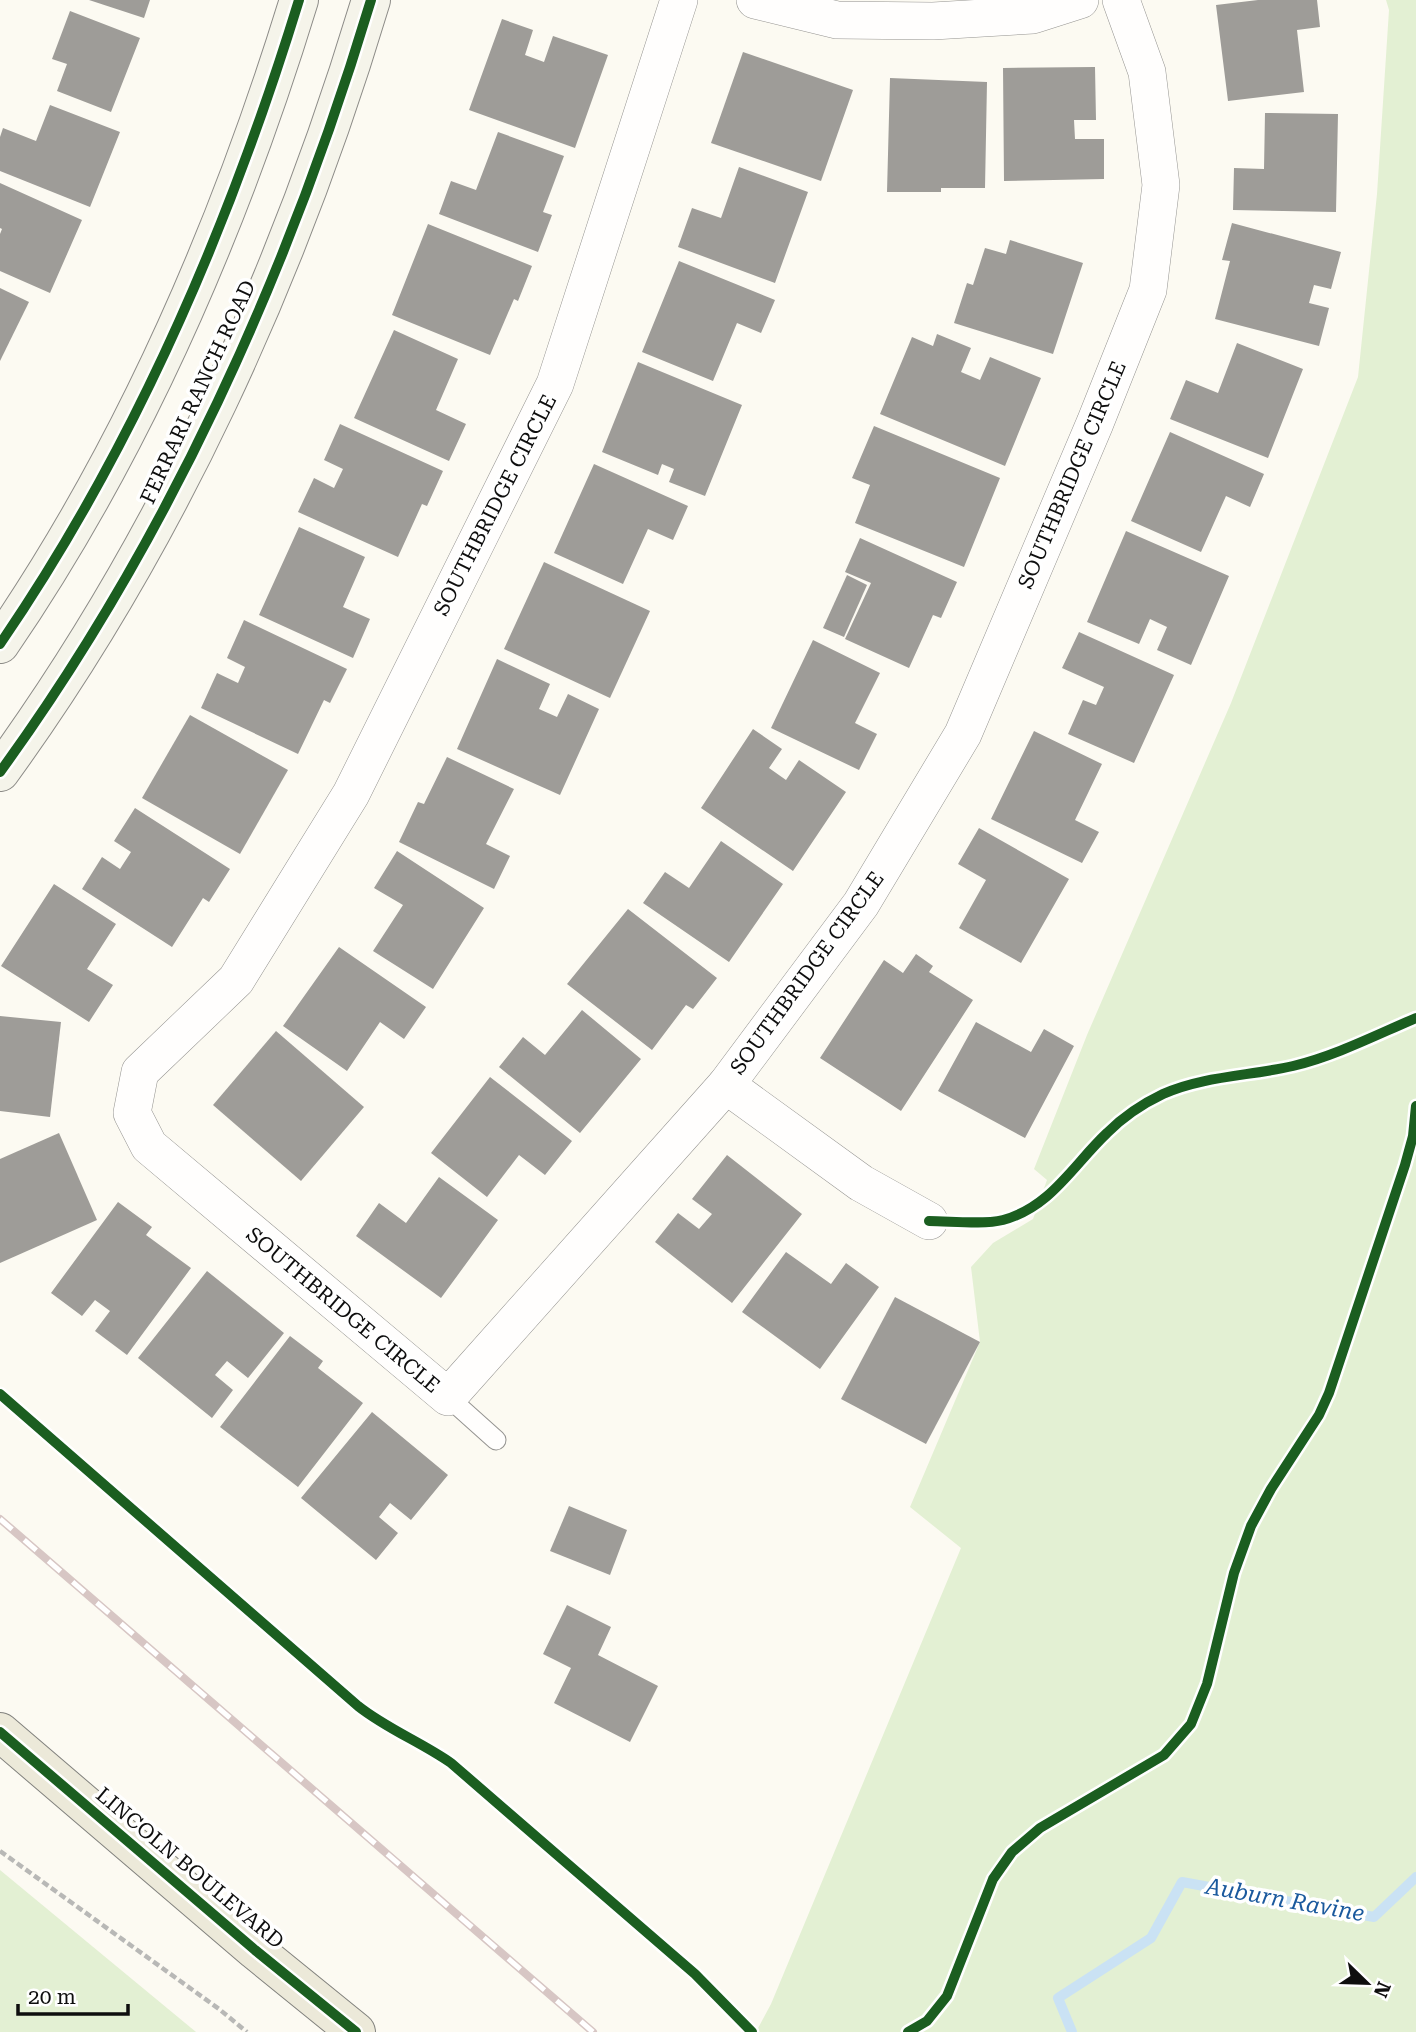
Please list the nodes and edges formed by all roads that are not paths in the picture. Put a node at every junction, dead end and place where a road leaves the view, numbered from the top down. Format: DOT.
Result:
graph roads {
  1 [pos="299,0"];
  2 [pos="371,0"];
  3 [pos="679,0"];
  4 [pos="755,0"];
  5 [pos="1080,0"];
  6 [pos="1121,0"];
  7 [pos="0,644"];
  8 [pos="0,772"];
  9 [pos="726,1086"];
  10 [pos="929,1221"];
  11 [pos="448,1397"];
  12 [pos="496,1440"];
  13 [pos="0,1732"];
  14 [pos="356,2032"];
  1 -- 7 [label="main road"];
  2 -- 8 [label="main road, FERRARI RANCH ROAD"];
  3 -- 11 [label="street, SOUTHBRIDGE CIRCLE"];
  4 -- 5 [label="street"];
  6 -- 9 [label="street, SOUTHBRIDGE CIRCLE"];
  9 -- 10 [label="street"];
  9 -- 11 [label="street, SOUTHBRIDGE CIRCLE"];
  11 -- 12 [label="lane"];
  13 -- 14 [label="main road, LINCOLN BOULEVARD"];
}
